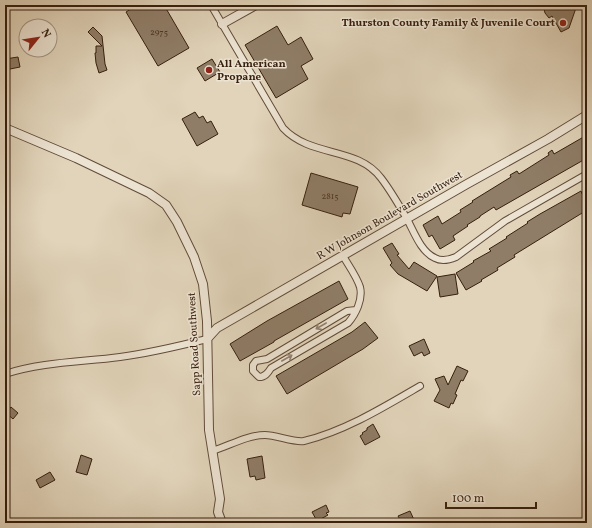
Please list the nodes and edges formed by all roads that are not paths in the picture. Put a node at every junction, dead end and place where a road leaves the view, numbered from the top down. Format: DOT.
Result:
graph roads {
  1 [pos="211,5"];
  2 [pos="256,5"];
  3 [pos="222,24"];
  4 [pos="587,114"];
  5 [pos="5,128"];
  6 [pos="587,174"];
  7 [pos="407,219"];
  8 [pos="343,256"];
  9 [pos="356,310"];
  10 [pos="207,339"];
  11 [pos="5,374"];
  12 [pos="420,386"];
  13 [pos="212,450"];
  14 [pos="222,523"];
  1 -- 3 [label="street"];
  2 -- 3 [label="street"];
  3 -- 7 [label="street"];
  4 -- 7 [label="street, R W Johnson Boulevard Southwest"];
  5 -- 10 [label="street, Sapp Road Southwest"];
  6 -- 7 [label="street"];
  7 -- 8 [label="street, R W Johnson Boulevard Southwest"];
  8 -- 9 [label="street"];
  8 -- 10 [label="street, R W Johnson Boulevard Southwest"];
  9 -- 9 [label="street, one-way"];
  10 -- 11 [label="street"];
  10 -- 13 [label="street, Sapp Road Southwest"];
  12 -- 13 [label="street"];
  13 -- 14 [label="street, Sapp Road Southwest"];
}
